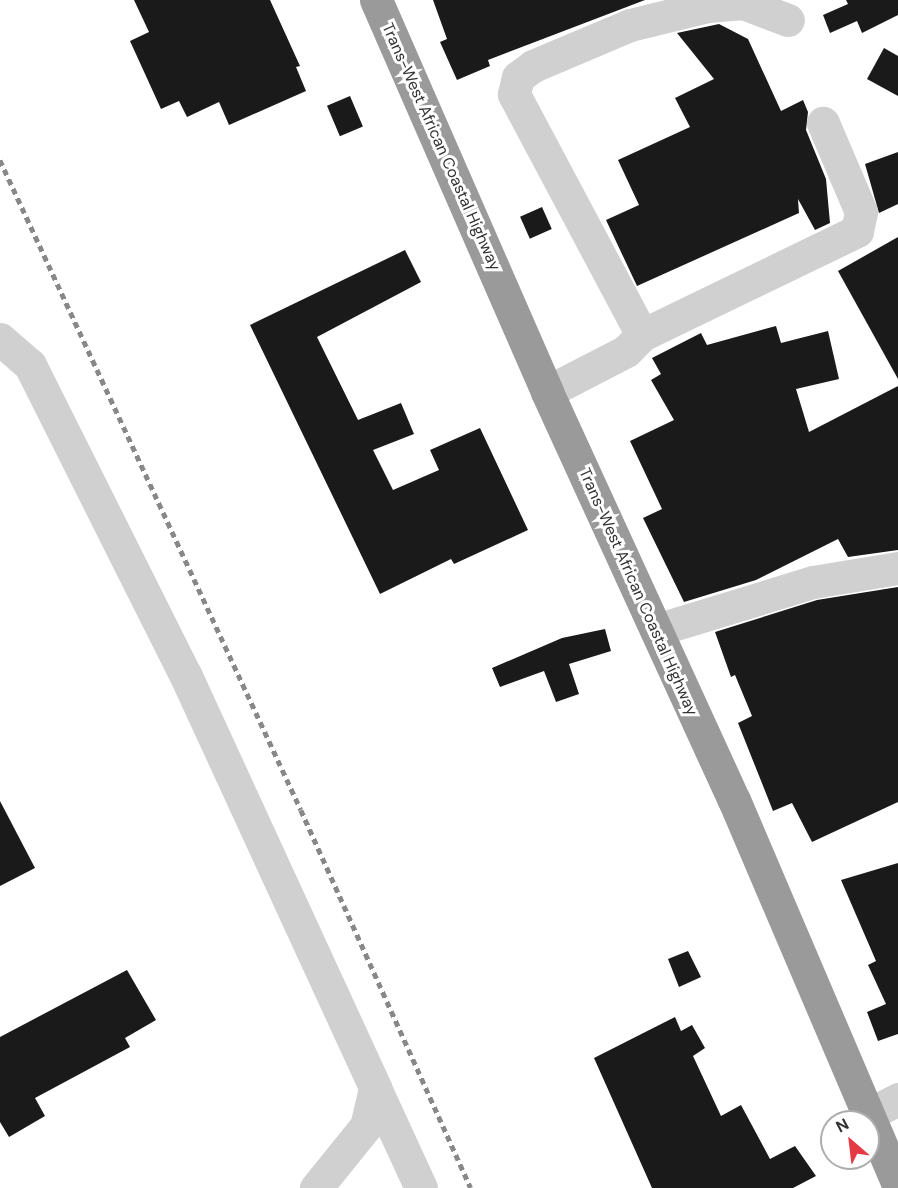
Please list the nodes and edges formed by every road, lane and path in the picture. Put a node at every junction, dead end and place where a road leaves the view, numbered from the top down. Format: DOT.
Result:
graph roads {
  1 [pos="376,0"];
  2 [pos="788,20"];
  3 [pos="823,123"];
  4 [pos="642,335"];
  5 [pos="0,339"];
  6 [pos="547,392"];
  7 [pos="898,568"];
  8 [pos="656,630"];
  9 [pos="375,1088"];
  10 [pos="898,1099"];
  11 [pos="866,1110"];
  12 [pos="876,1110"];
  13 [pos="880,1142"];
  14 [pos="898,1184"];
  15 [pos="316,1188"];
  16 [pos="421,1188"];
  1 -- 6 [label="highway, Trans-West African Coastal Highway"];
  2 -- 4 [label="street"];
  3 -- 4 [label="street"];
  4 -- 6 [label="street"];
  5 -- 9 [label="street"];
  6 -- 8 [label="highway, Trans-West African Coastal Highway"];
  7 -- 8 [label="street"];
  8 -- 11 [label="highway, Trans-West African Coastal Highway"];
  9 -- 15 [label="street"];
  9 -- 16 [label="street"];
  10 -- 12 [label="street"];
  13 -- 14 [label="highway, Trans-West African Coastal Highway"];
}
